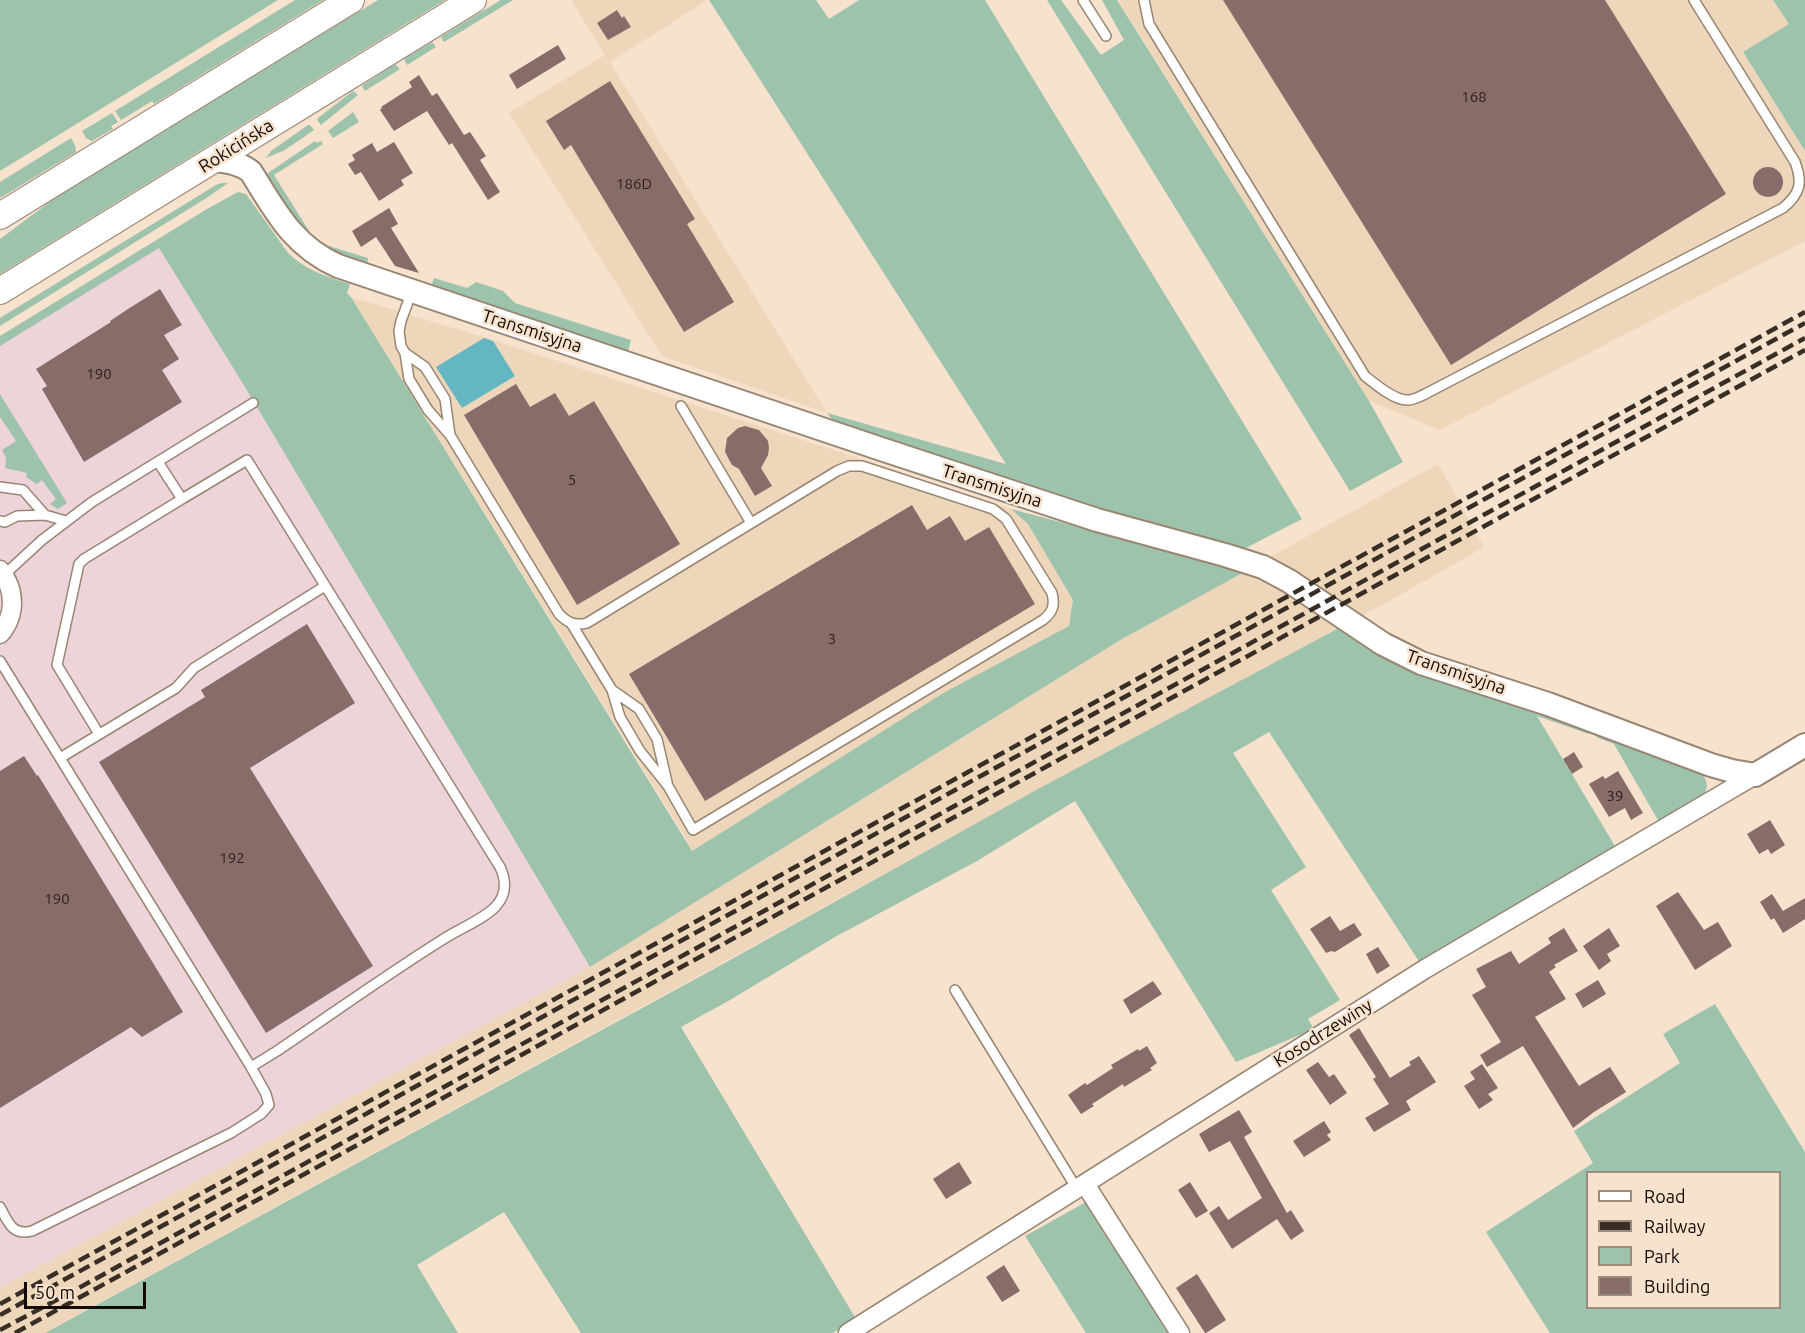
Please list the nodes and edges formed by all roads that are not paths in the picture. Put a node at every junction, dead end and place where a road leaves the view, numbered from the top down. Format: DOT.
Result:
graph roads {
  1 [pos="351,0"];
  2 [pos="473,0"];
  3 [pos="1083,0"];
  4 [pos="1144,0"];
  5 [pos="1694,0"];
  6 [pos="1106,36"];
  7 [pos="263,129"];
  8 [pos="214,160"];
  9 [pos="251,172"];
  10 [pos="0,216"];
  11 [pos="0,291"];
  12 [pos="412,291"];
  13 [pos="405,353"];
  14 [pos="253,403"];
  15 [pos="681,406"];
  16 [pos="450,435"];
  17 [pos="158,462"];
  18 [pos="0,487"];
  19 [pos="182,499"];
  20 [pos="45,515"];
  21 [pos="0,521"];
  22 [pos="66,521"];
  23 [pos="751,523"];
  24 [pos="2,573"];
  25 [pos="325,586"];
  26 [pos="572,623"];
  27 [pos="0,634"];
  28 [pos="0,661"];
  29 [pos="612,690"];
  30 [pos="99,734"];
  31 [pos="1805,745"];
  32 [pos="60,758"];
  33 [pos="1755,775"];
  34 [pos="668,786"];
  35 [pos="954,990"];
  36 [pos="251,1067"];
  37 [pos="1081,1186"];
  38 [pos="0,1207"];
  39 [pos="848,1333"];
  40 [pos="1180,1333"];
  1 -- 10 [label="main road"];
  2 -- 7 [label="main road, Rokicińska"];
  3 -- 6 [label="lane"];
  4 -- 5 [label="lane"];
  7 -- 8 [label="main road, Rokicińska"];
  7 -- 9 [label="street"];
  8 -- 9 [label="street"];
  8 -- 11 [label="main road, Rokicińska"];
  9 -- 12 [label="street, Transmisyjna"];
  12 -- 13 [label="lane"];
  12 -- 33 [label="street, Transmisyjna"];
  13 -- 16 [label="lane"];
  13 -- 16 [label="lane"];
  14 -- 17 [label="lane"];
  15 -- 23 [label="lane"];
  16 -- 26 [label="lane"];
  17 -- 19 [label="lane"];
  17 -- 22 [label="lane"];
  18 -- 20 [label="lane"];
  19 -- 25 [label="lane"];
  19 -- 30 [label="lane"];
  20 -- 21 [label="lane"];
  20 -- 22 [label="lane"];
  22 -- 24 [label="lane"];
  23 -- 26 [label="lane"];
  23 -- 34 [label="lane"];
  24 -- 27 [label="street"];
  25 -- 30 [label="lane"];
  25 -- 36 [label="lane"];
  26 -- 29 [label="lane"];
  28 -- 32 [label="lane"];
  29 -- 34 [label="lane"];
  29 -- 34 [label="lane"];
  30 -- 32 [label="lane"];
  31 -- 33 [label="street, Kosodrzewiny"];
  32 -- 36 [label="lane"];
  33 -- 37 [label="street, Kosodrzewiny"];
  35 -- 37 [label="lane"];
  36 -- 38 [label="lane"];
  37 -- 39 [label="street, Kosodrzewiny"];
  37 -- 40 [label="street"];
}
